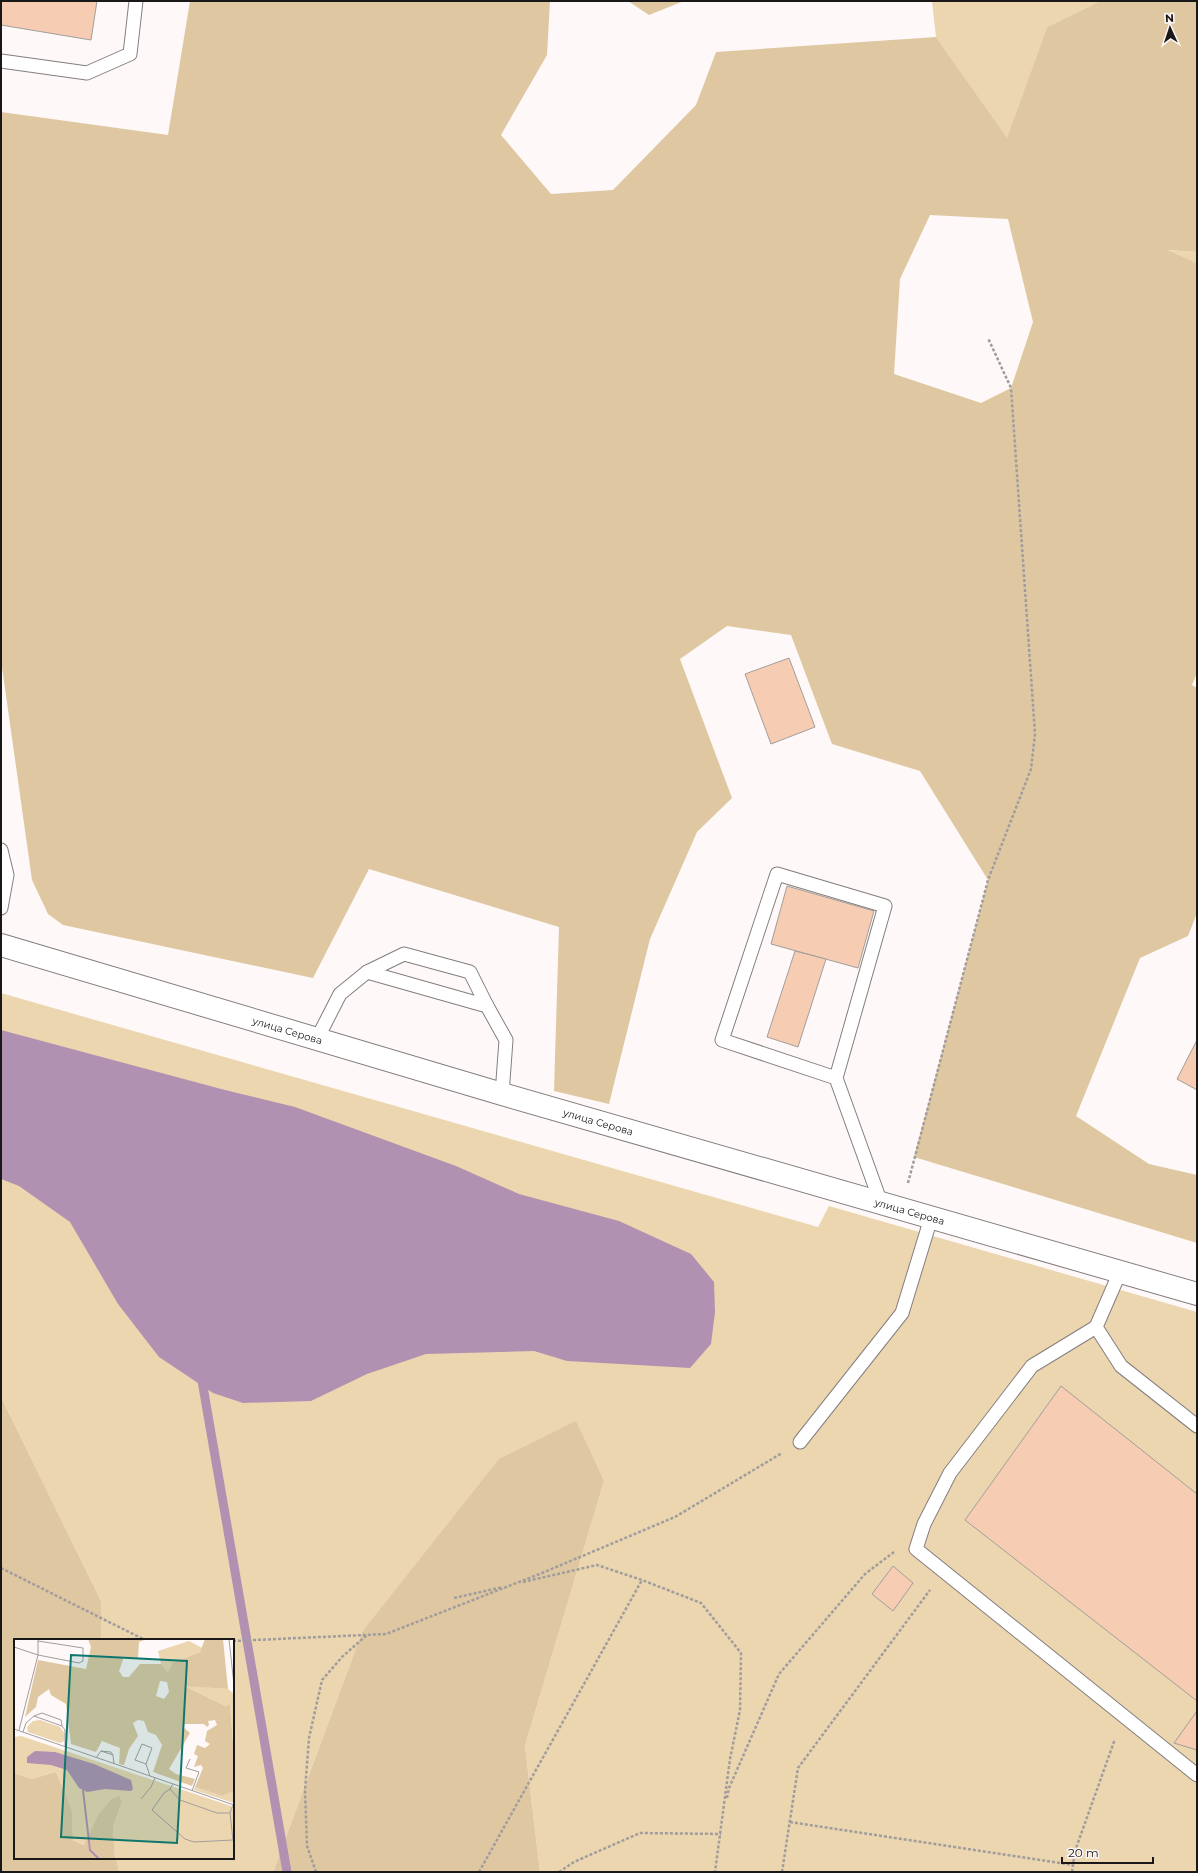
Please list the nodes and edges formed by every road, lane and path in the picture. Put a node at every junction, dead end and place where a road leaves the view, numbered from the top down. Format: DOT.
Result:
graph roads {
  1 [pos="136,1"];
  2 [pos="1,61"];
  3 [pos="988,338"];
  4 [pos="1,850"];
  5 [pos="1,908"];
  6 [pos="1,945"];
  7 [pos="367,972"];
  8 [pos="487,1006"];
  9 [pos="318,1039"];
  10 [pos="836,1078"];
  11 [pos="502,1094"];
  12 [pos="880,1203"];
  13 [pos="901,1209"];
  14 [pos="931,1218"];
  15 [pos="1120,1272"];
  16 [pos="1197,1294"];
  17 [pos="1096,1327"];
  18 [pos="1197,1426"];
  19 [pos="800,1442"];
  20 [pos="920,1533"];
  21 [pos="1,1568"];
  22 [pos="944,1572"];
  23 [pos="642,1580"];
  24 [pos="513,1584"];
  25 [pos="454,1598"];
  26 [pos="367,1635"];
  27 [pos="143,1639"];
  28 [pos="234,1641"];
  29 [pos="1123,1716"];
  30 [pos="1197,1775"];
  31 [pos="790,1822"];
  32 [pos="721,1834"];
  33 [pos="1073,1865"];
  34 [pos="316,1872"];
  35 [pos="479,1872"];
  36 [pos="559,1872"];
  37 [pos="715,1872"];
  38 [pos="782,1872"];
  39 [pos="1072,1872"];
  1 -- 2 [label="lane"];
  3 -- 13 [label="path"];
  4 -- 5 [label="lane"];
  6 -- 9 [label="main road, улица Серова"];
  7 -- 8 [label="lane"];
  7 -- 8 [label="lane"];
  7 -- 9 [label="lane"];
  8 -- 11 [label="lane"];
  9 -- 11 [label="main road, улица Серова"];
  10 -- 10 [label="lane"];
  10 -- 12 [label="lane"];
  11 -- 12 [label="main road, улица Серова"];
  12 -- 13 [label="main road, улица Серова"];
  13 -- 14 [label="main road, улица Серова"];
  14 -- 15 [label="main road, улица Серова"];
  14 -- 19 [label="lane"];
  15 -- 16 [label="main road, улица Серова"];
  15 -- 17 [label="lane"];
  17 -- 18 [label="lane"];
  17 -- 20 [label="lane"];
  19 -- 24 [label="path"];
  20 -- 22 [label="lane"];
  20 -- 32 [label="path"];
  21 -- 27 [label="path"];
  22 -- 29 [label="lane"];
  22 -- 31 [label="path"];
  23 -- 24 [label="path"];
  23 -- 32 [label="path"];
  23 -- 35 [label="path"];
  24 -- 25 [label="path"];
  24 -- 26 [label="path"];
  26 -- 28 [label="path"];
  26 -- 34 [label="path"];
  29 -- 30 [label="lane"];
  29 -- 33 [label="path"];
  31 -- 33 [label="path"];
  31 -- 38 [label="path"];
  32 -- 36 [label="path"];
  32 -- 37 [label="path"];
  33 -- 39 [label="path"];
}
